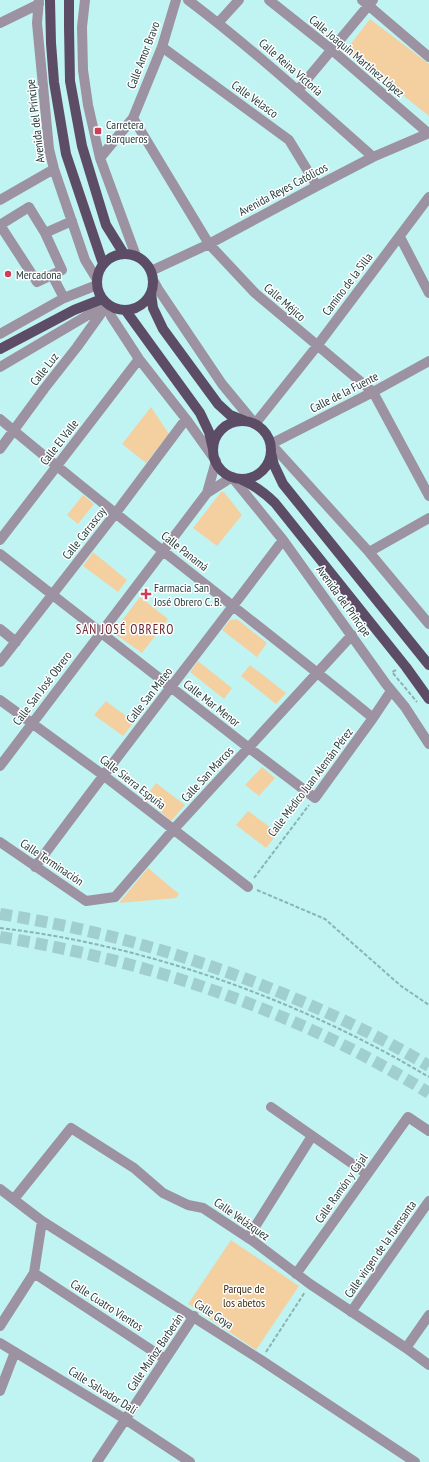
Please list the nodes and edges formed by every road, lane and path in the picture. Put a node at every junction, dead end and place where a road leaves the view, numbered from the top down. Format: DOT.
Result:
graph roads {
  1 [pos="50,0"];
  2 [pos="69,0"];
  3 [pos="85,0"];
  4 [pos="176,0"];
  5 [pos="188,0"];
  6 [pos="239,0"];
  7 [pos="269,0"];
  8 [pos="39,2"];
  9 [pos="368,2"];
  10 [pos="218,22"];
  11 [pos="0,23"];
  12 [pos="162,47"];
  13 [pos="332,50"];
  14 [pos="429,56"];
  15 [pos="298,90"];
  16 [pos="133,118"];
  17 [pos="428,133"];
  18 [pos="373,157"];
  19 [pos="100,158"];
  20 [pos="54,169"];
  21 [pos="317,186"];
  22 [pos="429,197"];
  23 [pos="0,200"];
  24 [pos="72,221"];
  25 [pos="2,231"];
  26 [pos="45,233"];
  27 [pos="400,237"];
  28 [pos="209,244"];
  29 [pos="124,254"];
  30 [pos="136,256"];
  31 [pos="103,264"];
  32 [pos="52,275"];
  33 [pos="152,276"];
  34 [pos="96,282"];
  35 [pos="151,292"];
  36 [pos="429,293"];
  37 [pos="64,298"];
  38 [pos="106,303"];
  39 [pos="126,311"];
  40 [pos="0,334"];
  41 [pos="317,346"];
  42 [pos="0,349"];
  43 [pos="140,359"];
  44 [pos="429,361"];
  45 [pos="0,367"];
  46 [pos="373,392"];
  47 [pos="0,419"];
  48 [pos="186,419"];
  49 [pos="251,423"];
  50 [pos="14,431"];
  51 [pos="0,449"];
  52 [pos="271,449"];
  53 [pos="213,450"];
  54 [pos="216,461"];
  55 [pos="57,466"];
  56 [pos="236,478"];
  57 [pos="207,493"];
  58 [pos="429,496"];
  59 [pos="115,514"];
  60 [pos="429,518"];
  61 [pos="0,540"];
  62 [pos="283,540"];
  63 [pos="164,550"];
  64 [pos="369,552"];
  65 [pos="0,554"];
  66 [pos="52,594"];
  67 [pos="233,606"];
  68 [pos="429,624"];
  69 [pos="0,629"];
  70 [pos="100,633"];
  71 [pos="352,635"];
  72 [pos="16,642"];
  73 [pos="0,662"];
  74 [pos="429,665"];
  75 [pos="317,672"];
  76 [pos="172,688"];
  77 [pos="391,691"];
  78 [pos="429,699"];
  79 [pos="0,700"];
  80 [pos="373,718"];
  81 [pos="32,724"];
  82 [pos="429,744"];
  83 [pos="249,748"];
  84 [pos="0,766"];
  85 [pos="103,775"];
  86 [pos="315,798"];
  87 [pos="173,830"];
  88 [pos="0,842"];
  89 [pos="34,867"];
  90 [pos="248,887"];
  91 [pos="115,897"];
  92 [pos="0,928"];
  93 [pos="429,1005"];
  94 [pos="429,1077"];
  95 [pos="271,1107"];
  96 [pos="429,1131"];
  97 [pos="312,1136"];
  98 [pos="367,1174"];
  99 [pos="0,1189"];
  100 [pos="14,1200"];
  101 [pos="429,1201"];
  102 [pos="42,1221"];
  103 [pos="248,1238"];
  104 [pos="34,1273"];
  105 [pos="296,1274"];
  106 [pos="310,1284"];
  107 [pos="351,1312"];
  108 [pos="429,1315"];
  109 [pos="194,1316"];
  110 [pos="0,1326"];
  111 [pos="0,1343"];
  112 [pos="406,1348"];
  113 [pos="15,1352"];
  114 [pos="165,1359"];
  115 [pos="261,1360"];
  116 [pos="429,1365"];
  117 [pos="0,1391"];
  118 [pos="125,1419"];
  119 [pos="97,1462"];
  120 [pos="190,1462"];
  121 [pos="415,1462"];
  1 -- 31 [label="main road, Avenida del Príncipe"];
  2 -- 29 [label="main road"];
  3 -- 19 [label="street"];
  4 -- 12 [label="street, Calle Amor Bravo"];
  5 -- 10 [label="street, Calle Reina Victoria"];
  6 -- 10 [label="street"];
  7 -- 13 [label="street, Calle Joaquín Martínez López"];
  8 -- 11 [label="street"];
  8 -- 20 [label="street, Avenida del Príncipe"];
  9 -- 13 [label="street"];
  9 -- 14 [label="street"];
  10 -- 15 [label="street, Calle Reina Victoria"];
  12 -- 16 [label="street, Calle Amor Bravo"];
  12 -- 21 [label="street, Calle Velasco"];
  13 -- 15 [label="street"];
  13 -- 17 [label="street, Calle Joaquín Martínez López"];
  15 -- 18 [label="street, Calle Reina Victoria"];
  16 -- 19 [label="street, Calle Amor Bravo"];
  16 -- 28 [label="street, Calle Méjico"];
  17 -- 18 [label="street, Avenida Reyes Católicos"];
  18 -- 21 [label="street, Avenida Reyes Católicos"];
  19 -- 30 [label="street"];
  20 -- 23 [label="street"];
  20 -- 24 [label="street, Avenida del Príncipe"];
  21 -- 28 [label="street, Avenida Reyes Católicos"];
  22 -- 27 [label="street, Camino de la Silla"];
  24 -- 26 [label="street"];
  24 -- 34 [label="street, Avenida del Príncipe"];
  25 -- 26 [label="street"];
  25 -- 32 [label="street"];
  26 -- 32 [label="street"];
  27 -- 36 [label="street"];
  27 -- 41 [label="street, Camino de la Silla"];
  28 -- 33 [label="street, Avenida Reyes Católicos"];
  28 -- 41 [label="street, Calle Méjico"];
  29 -- 30 [label="main road"];
  29 -- 31 [label="main road"];
  30 -- 33 [label="main road"];
  31 -- 34 [label="main road"];
  32 -- 37 [label="street"];
  33 -- 35 [label="main road"];
  33 -- 49 [label="street"];
  34 -- 37 [label="street"];
  34 -- 38 [label="main road"];
  35 -- 39 [label="main road"];
  35 -- 49 [label="main road"];
  37 -- 40 [label="street"];
  38 -- 39 [label="main road"];
  38 -- 42 [label="main road"];
  38 -- 43 [label="street"];
  38 -- 45 [label="street"];
  38 -- 50 [label="street, Calle Luz"];
  39 -- 53 [label="main road"];
  41 -- 46 [label="street, Calle Méjico"];
  41 -- 49 [label="street, Camino de la Silla"];
  43 -- 48 [label="street"];
  43 -- 55 [label="street, Calle El Valle"];
  44 -- 46 [label="street, Calle de la Fuente"];
  46 -- 52 [label="street, Calle de la Fuente"];
  46 -- 58 [label="street, Calle Méjico"];
  47 -- 50 [label="street, Calle Panamá"];
  48 -- 54 [label="street"];
  48 -- 59 [label="street, Calle Carrascoy"];
  49 -- 52 [label="main road"];
  49 -- 53 [label="main road"];
  50 -- 51 [label="street, Calle Luz"];
  50 -- 55 [label="street, Calle Panamá"];
  52 -- 56 [label="main road"];
  52 -- 64 [label="street"];
  52 -- 74 [label="main road, Avenida del Príncipe"];
  53 -- 54 [label="main road"];
  54 -- 56 [label="main road"];
  54 -- 57 [label="street, Calle San José Obrero"];
  55 -- 59 [label="street, Calle Panamá"];
  55 -- 61 [label="street, Calle El Valle"];
  56 -- 57 [label="street, Calle San José Obrero"];
  56 -- 62 [label="street, Avenida del Príncipe"];
  56 -- 78 [label="main road, Avenida del Príncipe"];
  57 -- 63 [label="street, Calle San José Obrero"];
  59 -- 63 [label="street, Calle Panamá"];
  59 -- 66 [label="street, Calle Carrascoy"];
  60 -- 64 [label="street"];
  62 -- 67 [label="street, Calle San Mateo"];
  62 -- 71 [label="street, Avenida del Príncipe"];
  63 -- 67 [label="street, Calle Panamá"];
  63 -- 70 [label="street, Calle San José Obrero"];
  64 -- 68 [label="street"];
  65 -- 66 [label="street, Calle Mar Menor"];
  66 -- 70 [label="street, Calle Mar Menor"];
  66 -- 72 [label="street, Calle Carrascoy"];
  67 -- 75 [label="street, Calle Panamá"];
  67 -- 76 [label="street, Calle San Mateo"];
  69 -- 72 [label="street"];
  70 -- 76 [label="street, Calle Mar Menor"];
  70 -- 81 [label="street, Calle San José Obrero"];
  71 -- 75 [label="street, Calle San Marcos"];
  71 -- 77 [label="street, Avenida del Príncipe"];
  72 -- 73 [label="street, Calle Carrascoy"];
  75 -- 80 [label="street, Calle Panamá"];
  75 -- 83 [label="street, Calle San Marcos"];
  76 -- 83 [label="street, Calle Mar Menor"];
  76 -- 85 [label="street, Calle San Mateo"];
  77 -- 80 [label="street, Calle Médico Juan Alemán Pérez"];
  77 -- 82 [label="street, Avenida del Príncipe"];
  79 -- 81 [label="street, Calle Sierra Espuña"];
  80 -- 86 [label="street, Calle Médico Juan Alemán Pérez"];
  81 -- 84 [label="street, Calle San José Obrero"];
  81 -- 85 [label="street, Calle Sierra Espuña"];
  83 -- 86 [label="street, Calle Mar Menor"];
  83 -- 87 [label="street, Calle San Marcos"];
  85 -- 87 [label="street, Calle Sierra Espuña"];
  85 -- 89 [label="street, Calle San Mateo"];
  86 -- 90 [label="path, Calle Médico Juan Alemán Pérez"];
  87 -- 90 [label="street, Calle Sierra Espuña"];
  87 -- 91 [label="street, Calle San Marcos"];
  88 -- 89 [label="street, Calle Terminación"];
  89 -- 91 [label="street, Calle Terminación"];
  90 -- 93 [label="path"];
  92 -- 94 [label="path"];
  95 -- 97 [label="street"];
  96 -- 98 [label="street, Calle Ramón y Cajal"];
  97 -- 98 [label="street"];
  97 -- 103 [label="street"];
  98 -- 105 [label="street, Calle Ramón y Cajal"];
  99 -- 100 [label="street, Calle Goya"];
  100 -- 102 [label="street, Calle Goya"];
  100 -- 103 [label="street, Calle Velázquez"];
  101 -- 107 [label="street, Calle virgen de la fuensanta"];
  102 -- 104 [label="street"];
  102 -- 109 [label="street, Calle Goya"];
  103 -- 105 [label="street, Calle Velázquez"];
  104 -- 110 [label="street"];
  104 -- 114 [label="street, Calle Cuatro Vientos"];
  105 -- 106 [label="street, Calle Velázquez"];
  106 -- 107 [label="street, Calle Velázquez"];
  106 -- 115 [label="path"];
  107 -- 112 [label="street, Calle Velázquez"];
  108 -- 112 [label="street"];
  109 -- 114 [label="street, Calle Muñoz Barberán"];
  109 -- 115 [label="street, Calle Goya"];
  111 -- 113 [label="street, Calle Salvador Dalí"];
  112 -- 116 [label="street, Calle Velázquez"];
  113 -- 117 [label="street"];
  113 -- 118 [label="street, Calle Salvador Dalí"];
  114 -- 118 [label="street, Calle Muñoz Barberán"];
  115 -- 121 [label="street, Calle Goya"];
  118 -- 119 [label="street, Calle Muñoz Barberán"];
  118 -- 120 [label="street, Calle Salvador Dalí"];
}
